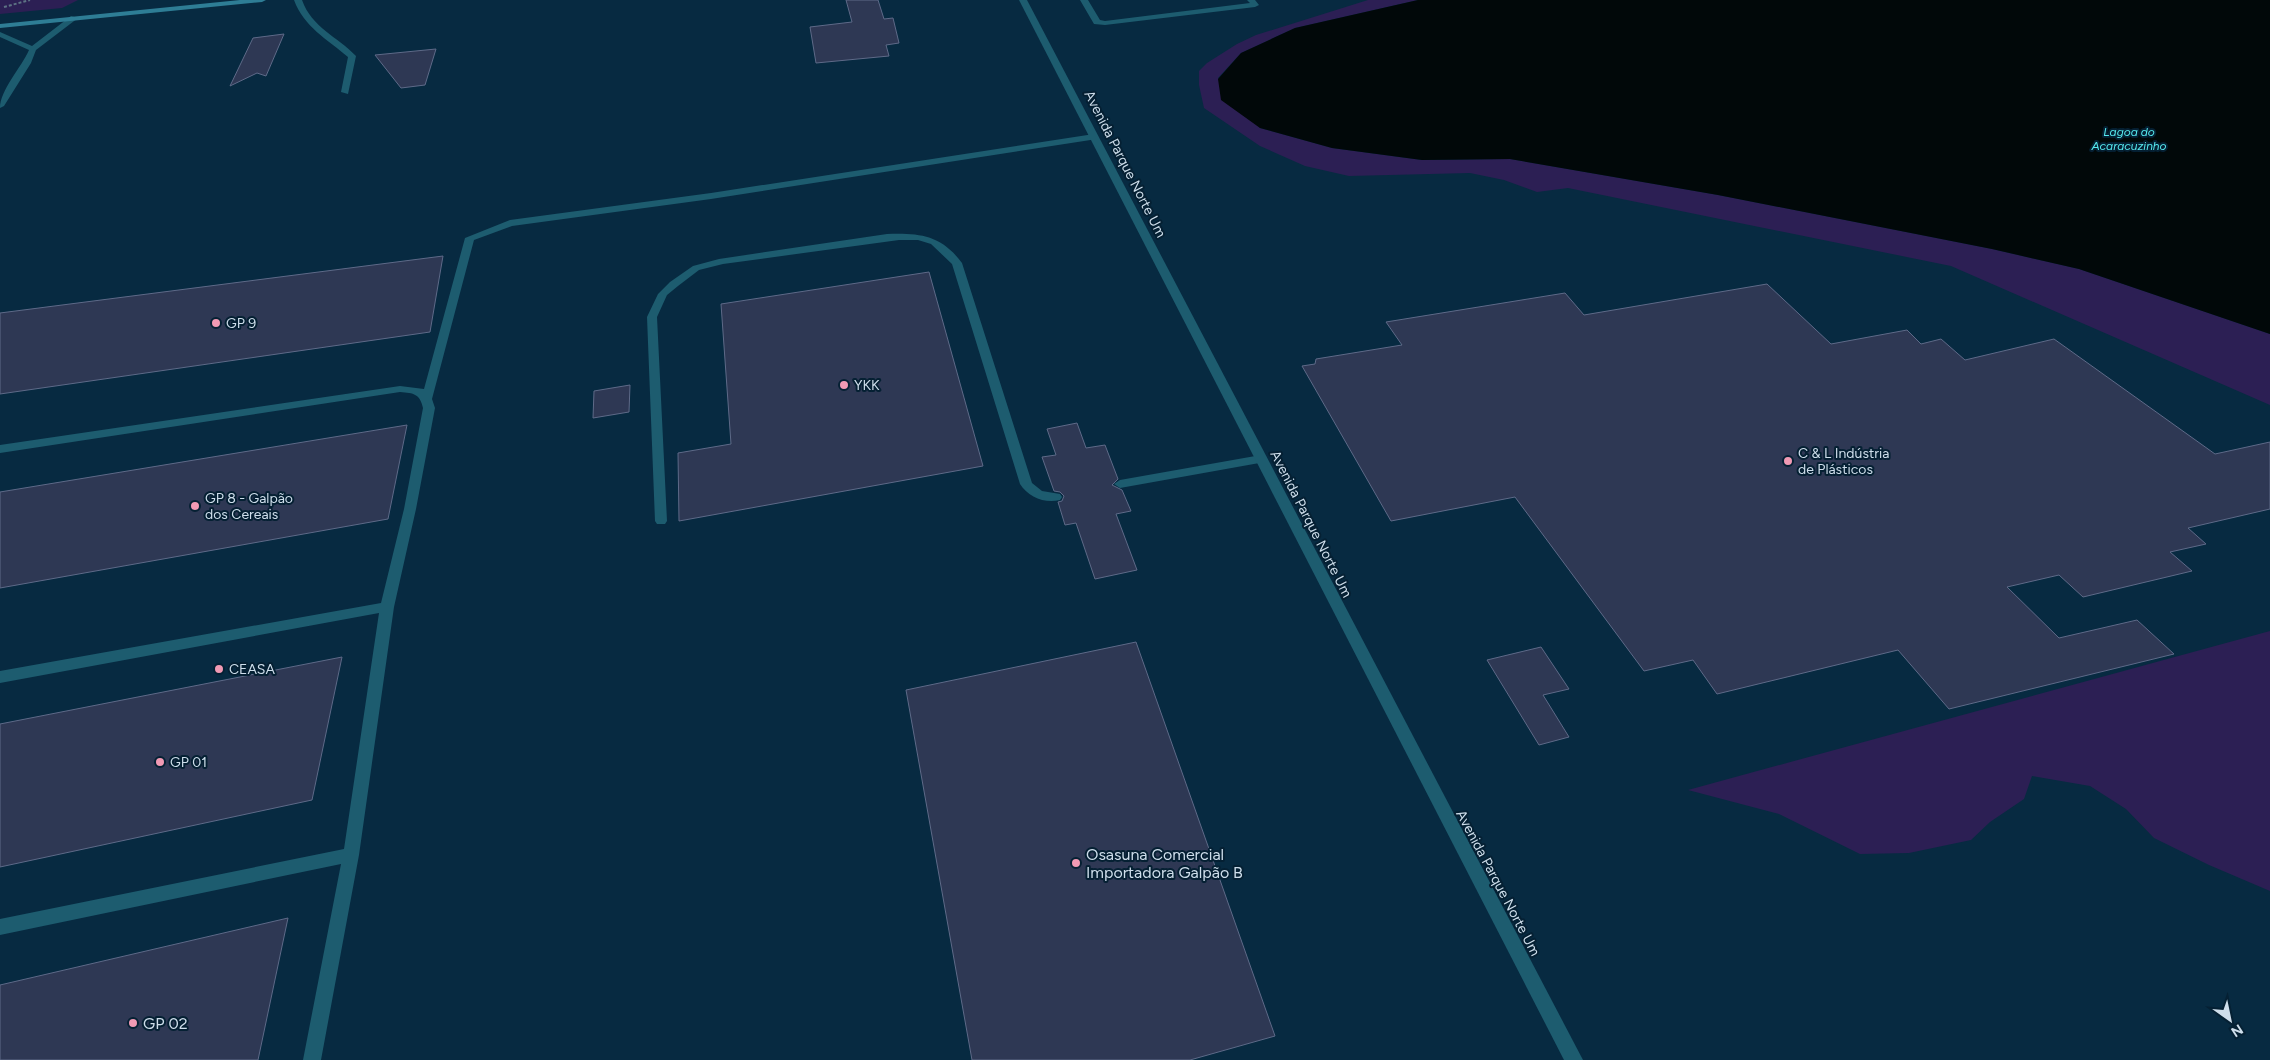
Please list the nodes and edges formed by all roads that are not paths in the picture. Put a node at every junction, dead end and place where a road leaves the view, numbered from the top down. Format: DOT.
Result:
graph roads {
  1 [pos="262,0"];
  2 [pos="298,0"];
  3 [pos="1023,0"];
  4 [pos="1084,0"];
  5 [pos="1251,0"];
  6 [pos="74,18"];
  7 [pos="0,26"];
  8 [pos="0,34"];
  9 [pos="33,49"];
  10 [pos="345,92"];
  11 [pos="0,106"];
  12 [pos="1094,137"];
  13 [pos="427,398"];
  14 [pos="0,449"];
  15 [pos="1261,459"];
  16 [pos="1120,484"];
  17 [pos="1056,497"];
  18 [pos="661,521"];
  19 [pos="387,607"];
  20 [pos="0,677"];
  21 [pos="351,855"];
  22 [pos="0,927"];
  23 [pos="312,1060"];
  24 [pos="1574,1060"];
  1 -- 6 [label="main road"];
  2 -- 10 [label="street"];
  3 -- 12 [label="street, Avenida Parque Norte Um"];
  4 -- 5 [label="street"];
  6 -- 7 [label="main road"];
  6 -- 9 [label="street"];
  8 -- 9 [label="street"];
  9 -- 11 [label="street"];
  12 -- 13 [label="street"];
  12 -- 15 [label="street, Avenida Parque Norte Um"];
  13 -- 14 [label="street"];
  13 -- 19 [label="street"];
  15 -- 16 [label="street"];
  15 -- 24 [label="street, Avenida Parque Norte Um"];
  17 -- 18 [label="street"];
  19 -- 20 [label="street"];
  19 -- 21 [label="street"];
  21 -- 22 [label="street"];
  21 -- 23 [label="street"];
}
